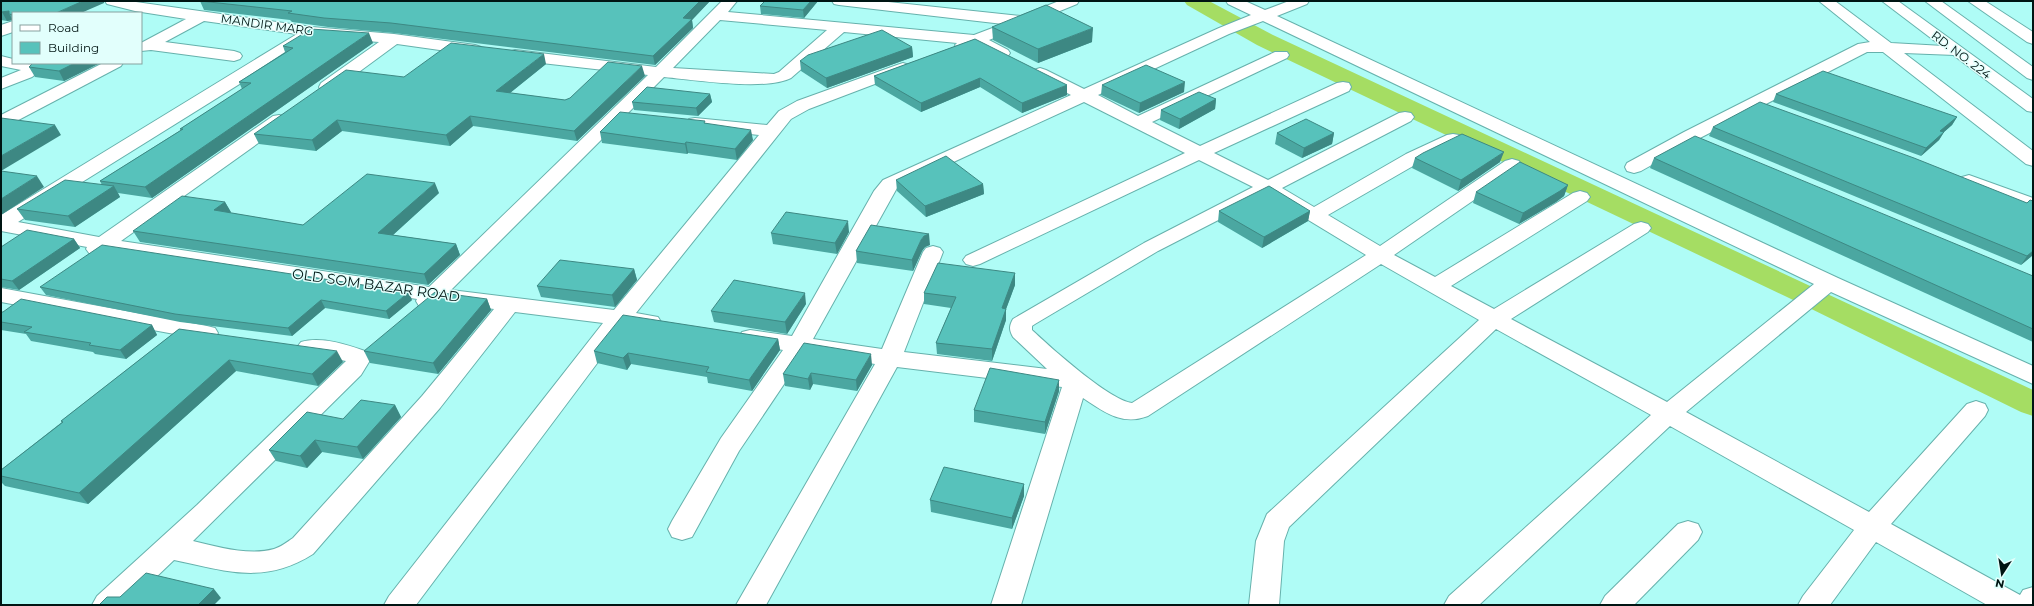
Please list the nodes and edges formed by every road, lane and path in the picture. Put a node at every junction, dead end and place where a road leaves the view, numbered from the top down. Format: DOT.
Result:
graph roads {
  1 [pos="730,1"];
  2 [pos="839,1"];
  3 [pos="1072,1"];
  4 [pos="1233,1"];
  5 [pos="1302,1"];
  6 [pos="1826,1"];
  7 [pos="1889,1"];
  8 [pos="1932,1"];
  9 [pos="1974,1"];
  10 [pos="119,2"];
  11 [pos="102,12"];
  12 [pos="716,15"];
  13 [pos="1262,15"];
  14 [pos="202,16"];
  15 [pos="1022,21"];
  16 [pos="1,23"];
  17 [pos="12,26"];
  18 [pos="12,26"];
  19 [pos="840,27"];
  20 [pos="1,31"];
  21 [pos="312,32"];
  22 [pos="394,39"];
  23 [pos="2033,39"];
  24 [pos="976,40"];
  25 [pos="145,47"];
  26 [pos="1886,48"];
  27 [pos="1955,50"];
  28 [pos="487,51"];
  29 [pos="503,53"];
  30 [pos="940,54"];
  31 [pos="1281,55"];
  32 [pos="234,56"];
  33 [pos="1,61"];
  34 [pos="918,62"];
  35 [pos="12,63"];
  36 [pos="16,64"];
  37 [pos="113,64"];
  38 [pos="661,72"];
  39 [pos="2033,75"];
  40 [pos="1,84"];
  41 [pos="1343,88"];
  42 [pos="1084,95"];
  43 [pos="310,98"];
  44 [pos="1755,103"];
  45 [pos="2033,107"];
  46 [pos="1778,111"];
  47 [pos="291,112"];
  48 [pos="618,115"];
  49 [pos="642,117"];
  50 [pos="1405,117"];
  51 [pos="680,121"];
  52 [pos="1,122"];
  53 [pos="1139,122"];
  54 [pos="773,131"];
  55 [pos="1690,136"];
  56 [pos="1452,139"];
  57 [pos="1712,145"];
  58 [pos="1200,153"];
  59 [pos="2033,160"];
  60 [pos="1512,165"];
  61 [pos="1634,168"];
  62 [pos="1950,174"];
  63 [pos="1267,187"];
  64 [pos="1580,197"];
  65 [pos="2033,204"];
  66 [pos="1315,215"];
  67 [pos="1,225"];
  68 [pos="1641,228"];
  69 [pos="103,244"];
  70 [pos="933,252"];
  71 [pos="1380,254"];
  72 [pos="83,258"];
  73 [pos="973,260"];
  74 [pos="44,286"];
  75 [pos="1435,286"];
  76 [pos="1817,292"];
  77 [pos="435,294"];
  78 [pos="1,295"];
  79 [pos="24,299"];
  80 [pos="510,304"];
  81 [pos="412,314"];
  82 [pos="1,315"];
  83 [pos="619,317"];
  84 [pos="1494,319"];
  85 [pos="674,325"];
  86 [pos="180,330"];
  87 [pos="729,334"];
  88 [pos="228,336"];
  89 [pos="162,344"];
  90 [pos="283,344"];
  91 [pos="799,344"];
  92 [pos="890,358"];
  93 [pos="2033,376"];
  94 [pos="1076,381"];
  95 [pos="1976,410"];
  96 [pos="1668,414"];
  97 [pos="1872,527"];
  98 [pos="682,529"];
  99 [pos="1688,532"];
  100 [pos="168,547"];
  101 [pos="2033,599"];
  102 [pos="107,605"];
  103 [pos="399,605"];
  104 [pos="752,605"];
  105 [pos="1006,605"];
  106 [pos="1264,605"];
  107 [pos="1459,605"];
  108 [pos="1615,605"];
  109 [pos="1813,605"];
  110 [pos="2013,605"];
  111 [pos="2030,605"];
  1 -- 12 [label="street"];
  2 -- 15 [label="street"];
  3 -- 15 [label="street"];
  4 -- 13 [label="street"];
  5 -- 13 [label="street"];
  6 -- 26 [label="street"];
  7 -- 27 [label="street, RD. NO. 224"];
  8 -- 39 [label="street, RD. NO. 224"];
  9 -- 23 [label="street"];
  10 -- 11 [label="street"];
  10 -- 14 [label="street, MANDIR MARG"];
  12 -- 19 [label="street"];
  12 -- 38 [label="street"];
  13 -- 42 [label="street"];
  13 -- 76 [label="street"];
  14 -- 21 [label="street, MANDIR MARG"];
  14 -- 25 [label="street"];
  15 -- 24 [label="street"];
  16 -- 17 [label="street"];
  18 -- 20 [label="street"];
  19 -- 24 [label="street"];
  19 -- 38 [label="street"];
  21 -- 22 [label="street, MANDIR MARG"];
  21 -- 67 [label="street"];
  22 -- 28 [label="street, MANDIR MARG"];
  22 -- 43 [label="street"];
  24 -- 30 [label="street"];
  24 -- 42 [label="street"];
  25 -- 32 [label="street"];
  26 -- 27 [label="street"];
  26 -- 44 [label="street"];
  26 -- 59 [label="street"];
  27 -- 45 [label="street, RD. NO. 224"];
  29 -- 38 [label="street"];
  31 -- 53 [label="street"];
  33 -- 35 [label="street"];
  34 -- 54 [label="street"];
  36 -- 40 [label="street"];
  37 -- 52 [label="street"];
  38 -- 48 [label="street"];
  41 -- 58 [label="street"];
  42 -- 53 [label="street"];
  42 -- 91 [label="street"];
  44 -- 46 [label="street"];
  44 -- 55 [label="street"];
  47 -- 69 [label="street"];
  48 -- 49 [label="street"];
  48 -- 77 [label="street"];
  50 -- 63 [label="street"];
  51 -- 54 [label="street"];
  53 -- 58 [label="street"];
  54 -- 83 [label="street"];
  55 -- 57 [label="street"];
  55 -- 61 [label="street"];
  56 -- 66 [label="street"];
  58 -- 63 [label="street"];
  58 -- 73 [label="street"];
  60 -- 71 [label="street"];
  62 -- 65 [label="street"];
  63 -- 66 [label="street"];
  63 -- 94 [label="street"];
  64 -- 75 [label="street"];
  66 -- 71 [label="street"];
  67 -- 69 [label="street, OLD SOM BAZAR ROAD"];
  68 -- 84 [label="street"];
  69 -- 72 [label="street"];
  69 -- 77 [label="street, OLD SOM BAZAR ROAD"];
  70 -- 92 [label="street"];
  71 -- 75 [label="street"];
  71 -- 94 [label="street"];
  74 -- 79 [label="street"];
  75 -- 84 [label="street"];
  76 -- 93 [label="street"];
  76 -- 96 [label="street"];
  77 -- 80 [label="street, OLD SOM BAZAR ROAD"];
  77 -- 81 [label="street"];
  78 -- 79 [label="street"];
  79 -- 82 [label="street"];
  79 -- 86 [label="street"];
  80 -- 83 [label="street, OLD SOM BAZAR ROAD"];
  80 -- 100 [label="street"];
  83 -- 85 [label="street, OLD SOM BAZAR ROAD"];
  83 -- 103 [label="street"];
  84 -- 96 [label="street"];
  84 -- 106 [label="street"];
  86 -- 88 [label="street"];
  86 -- 89 [label="street"];
  87 -- 91 [label="street"];
  90 -- 100 [label="street"];
  91 -- 92 [label="street"];
  91 -- 98 [label="street"];
  92 -- 94 [label="street"];
  92 -- 104 [label="street"];
  94 -- 105 [label="street"];
  95 -- 97 [label="street"];
  96 -- 97 [label="street"];
  96 -- 107 [label="street"];
  97 -- 109 [label="street"];
  97 -- 110 [label="street"];
  99 -- 108 [label="street"];
  100 -- 102 [label="street"];
  101 -- 111 [label="street"];
}
